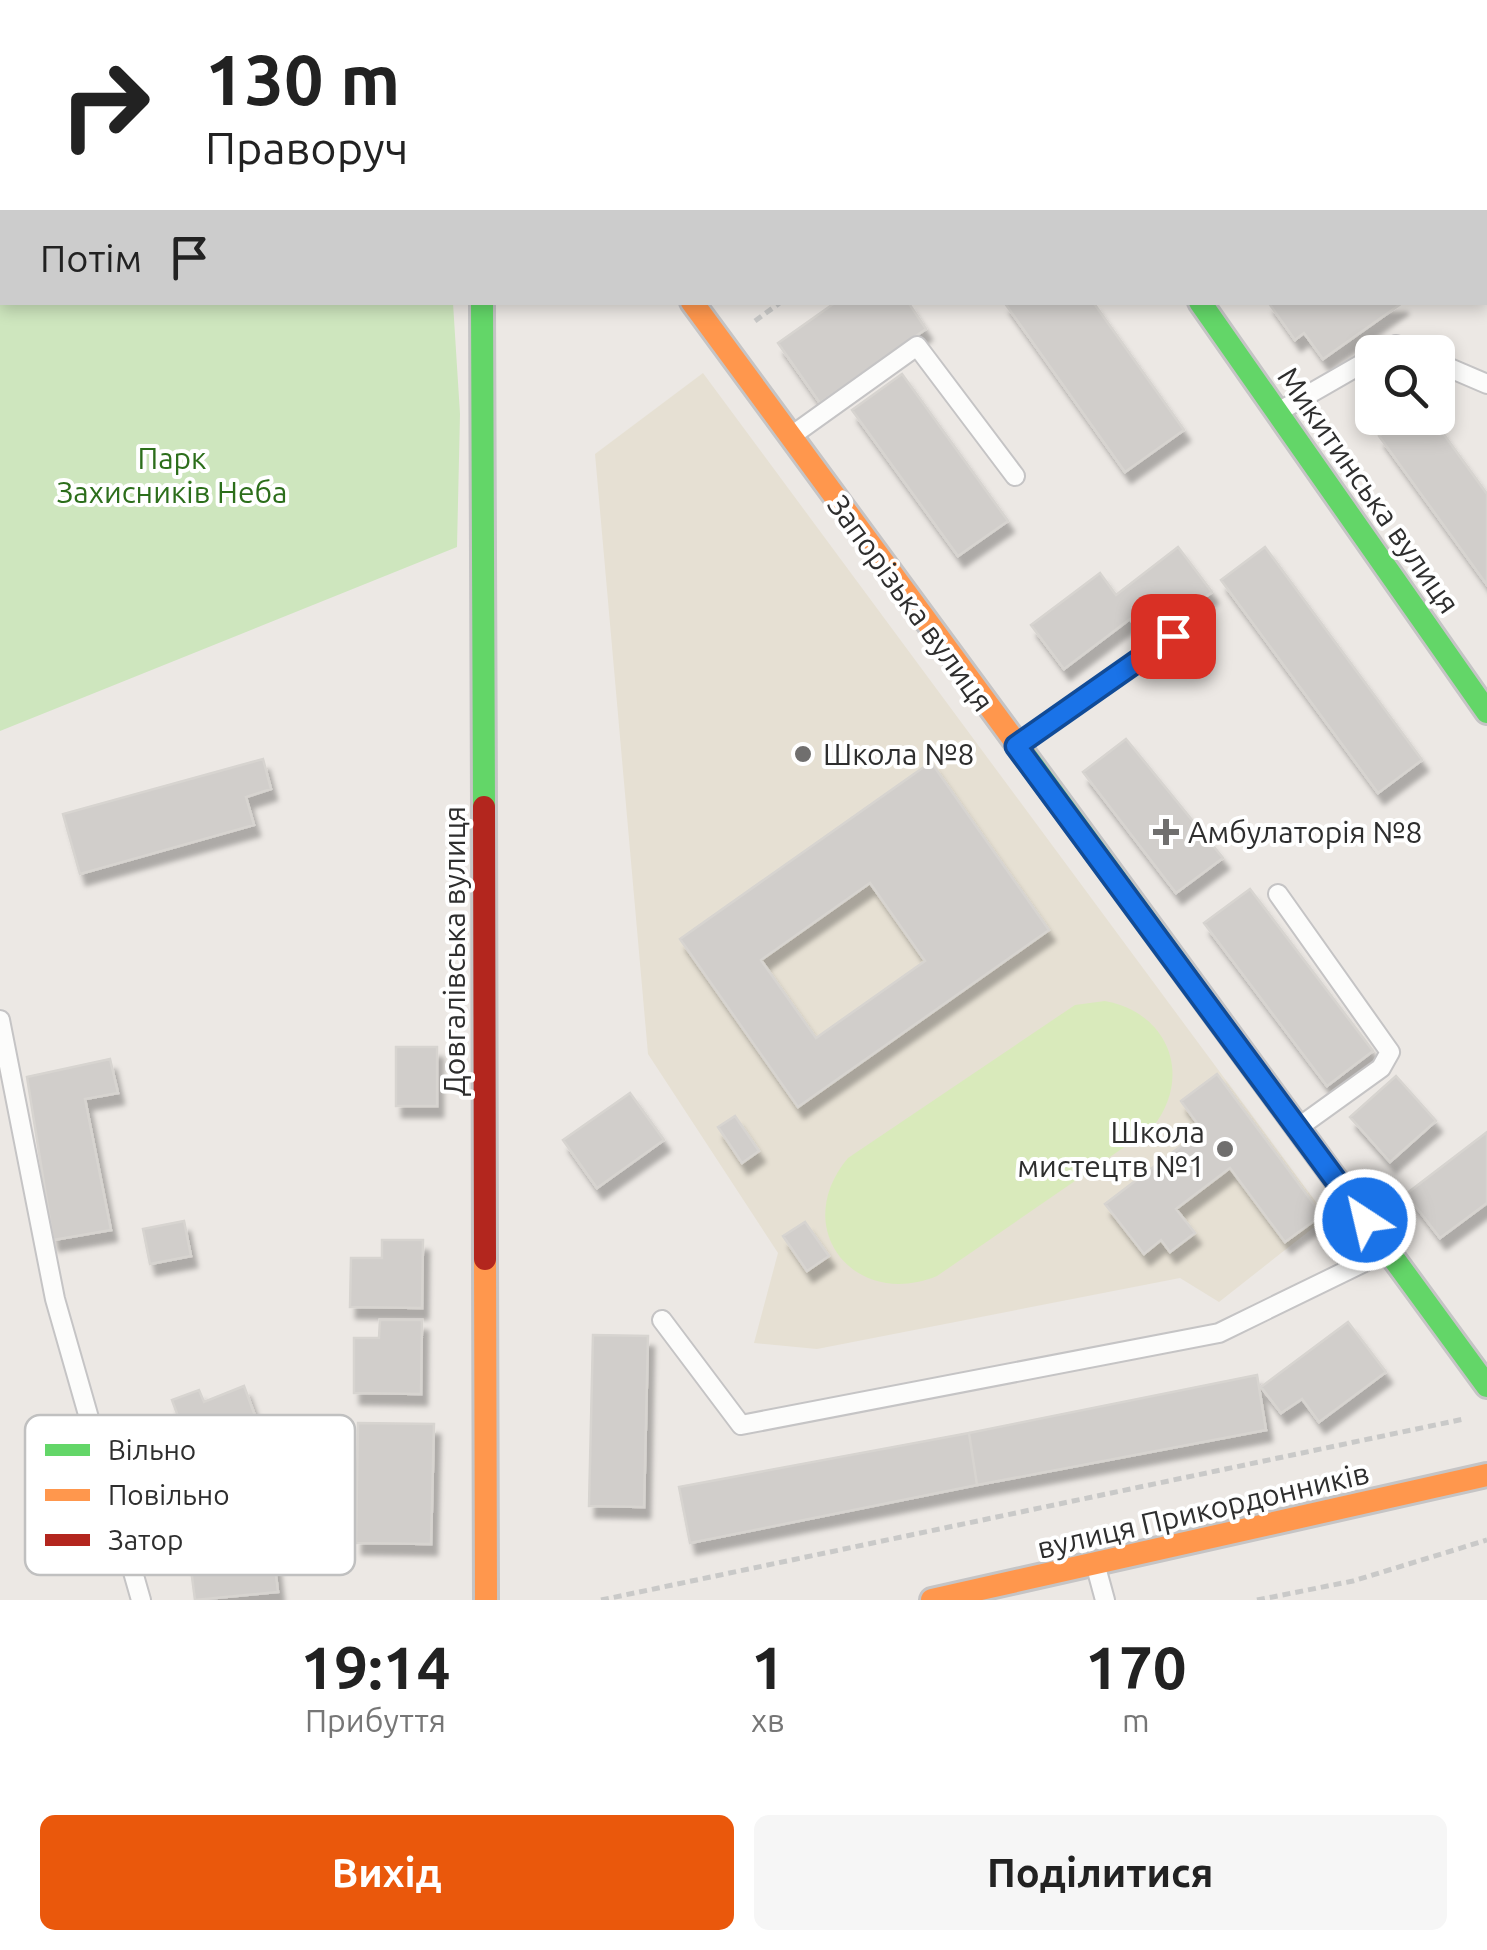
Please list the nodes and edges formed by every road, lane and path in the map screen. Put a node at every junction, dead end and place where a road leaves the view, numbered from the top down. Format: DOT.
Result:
graph roads {
  1 [pos="482,305"];
  2 [pos="694,305"];
  3 [pos="1202,305"];
  4 [pos="1355,368"];
  5 [pos="1455,370"];
  6 [pos="1487,384"];
  7 [pos="1278,412"];
  8 [pos="789,437"];
  9 [pos="1015,476"];
  10 [pos="1204,613"];
  11 [pos="1487,712"];
  12 [pos="1016,746"];
  13 [pos="1278,894"];
  14 [pos="0,1020"];
  15 [pos="1299,1127"];
  16 [pos="1388,1251"];
  17 [pos="662,1320"];
  18 [pos="1487,1386"];
  19 [pos="89,1415"];
  20 [pos="1468,1418"];
  21 [pos="1487,1475"];
  22 [pos="1487,1540"];
  23 [pos="1096,1566"];
  24 [pos="134,1575"];
  25 [pos="141,1600"];
  26 [pos="486,1600"];
  27 [pos="602,1600"];
  28 [pos="932,1600"];
  29 [pos="1105,1600"];
  30 [pos="1257,1600"];
  1 -- 26 [label="main road, Довгалівська вулиця"];
  2 -- 8 [label="main road, Запорізька вулиця"];
  3 -- 7 [label="main road, Микитинська вулиця"];
  4 -- 7 [label="lane"];
  5 -- 6 [label="lane"];
  7 -- 11 [label="main road, Микитинська вулиця"];
  8 -- 9 [label="lane"];
  8 -- 12 [label="main road, Запорізька вулиця"];
  10 -- 12 [label="lane"];
  12 -- 15 [label="main road, Запорізька вулиця"];
  13 -- 15 [label="lane"];
  14 -- 19 [label="lane"];
  15 -- 16 [label="main road, Запорізька вулиця"];
  16 -- 17 [label="lane"];
  16 -- 18 [label="main road, Запорізька вулиця"];
  20 -- 27 [label="path"];
  21 -- 23 [label="main road, вулиця Прикордонників"];
  22 -- 30 [label="path"];
  23 -- 28 [label="main road, вулиця Прикордонників"];
  23 -- 29 [label="lane"];
  24 -- 25 [label="lane"];
}
